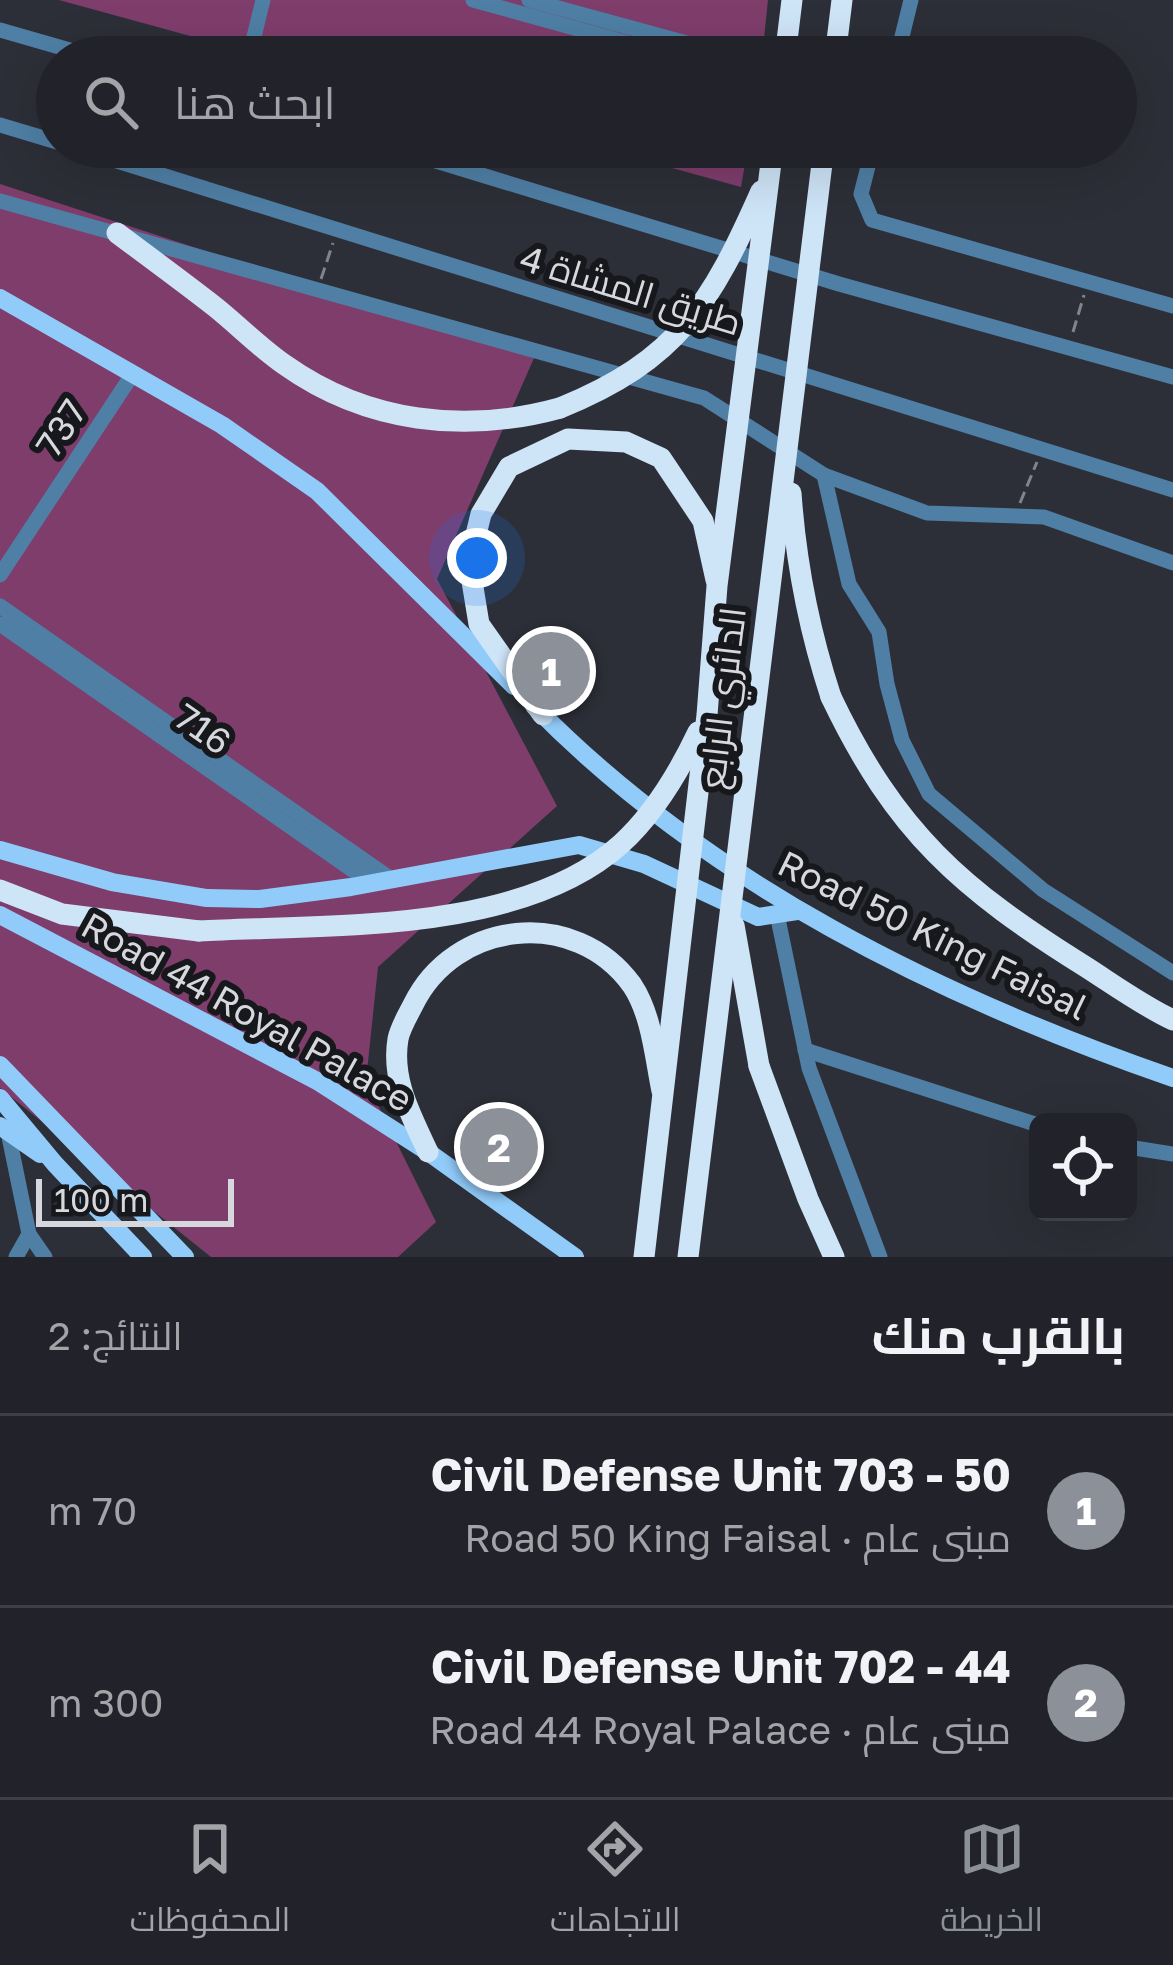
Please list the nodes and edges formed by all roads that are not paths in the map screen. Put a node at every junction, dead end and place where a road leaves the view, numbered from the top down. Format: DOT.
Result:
graph roads {
  1 [pos="262,0"];
  2 [pos="473,0"];
  3 [pos="529,0"];
  4 [pos="792,0"];
  5 [pos="842,0"];
  6 [pos="911,0"];
  7 [pos="0,30"];
  8 [pos="254,36"];
  9 [pos="603,36"];
  10 [pos="661,36"];
  11 [pos="788,36"];
  12 [pos="838,36"];
  13 [pos="902,36"];
  14 [pos="36,40"];
  15 [pos="0,125"];
  16 [pos="36,136"];
  17 [pos="139,168"];
  18 [pos="458,168"];
  19 [pos="768,168"];
  20 [pos="771,168"];
  21 [pos="821,168"];
  22 [pos="868,168"];
  23 [pos="0,201"];
  24 [pos="117,233"];
  25 [pos="0,298"];
  26 [pos="1173,306"];
  27 [pos="132,375"];
  28 [pos="1173,377"];
  29 [pos="787,444"];
  30 [pos="824,476"];
  31 [pos="1173,490"];
  32 [pos="1173,562"];
  33 [pos="0,575"];
  34 [pos="717,586"];
  35 [pos="0,606"];
  36 [pos="0,624"];
  37 [pos="542,715"];
  38 [pos="706,715"];
  39 [pos="0,850"];
  40 [pos="381,881"];
  41 [pos="0,890"];
  42 [pos="730,903"];
  43 [pos="787,913"];
  44 [pos="0,916"];
  45 [pos="1173,973"];
  46 [pos="1173,1020"];
  47 [pos="806,1050"];
  48 [pos="0,1065"];
  49 [pos="1173,1078"];
  50 [pos="0,1098"];
  51 [pos="664,1100"];
  52 [pos="1029,1122"];
  53 [pos="4,1129"];
  54 [pos="1137,1148"];
  55 [pos="428,1152"];
  56 [pos="1173,1154"];
  57 [pos="55,1164"];
  58 [pos="28,1234"];
  59 [pos="16,1257"];
  60 [pos="45,1257"];
  61 [pos="143,1257"];
  62 [pos="185,1257"];
  63 [pos="575,1257"];
  64 [pos="644,1257"];
  65 [pos="688,1257"];
  66 [pos="834,1257"];
  67 [pos="880,1257"];
  1 -- 8 [label="street"];
  2 -- 9 [label="street"];
  3 -- 10 [label="street"];
  4 -- 11 [label="highway"];
  5 -- 12 [label="highway"];
  6 -- 13 [label="street"];
  7 -- 14 [label="street"];
  15 -- 16 [label="street"];
  17 -- 31 [label="street, طريق المشاة 4"];
  18 -- 28 [label="street"];
  19 -- 24 [label="highway, bridge"];
  20 -- 34 [label="highway, الدائري الرابع, bridge"];
  21 -- 29 [label="highway, الدائري الرابع, bridge"];
  22 -- 26 [label="street"];
  23 -- 24 [label="street"];
  24 -- 30 [label="street"];
  25 -- 27 [label="main road, Road 50 King Faisal"];
  27 -- 33 [label="street, 737"];
  27 -- 37 [label="main road, Road 50 King Faisal"];
  29 -- 42 [label="highway, الدائري الرابع, bridge"];
  29 -- 46 [label="highway, bridge"];
  30 -- 32 [label="street"];
  30 -- 45 [label="street"];
  34 -- 37 [label="highway"];
  34 -- 38 [label="highway, الدائري الرابع, bridge"];
  35 -- 40 [label="street"];
  36 -- 40 [label="street, 716"];
  37 -- 43 [label="main road, Road 50 King Faisal"];
  38 -- 41 [label="highway, bridge"];
  38 -- 51 [label="highway, الدائري الرابع, bridge"];
  39 -- 40 [label="main road"];
  40 -- 43 [label="main road"];
  42 -- 65 [label="highway, الدائري الرابع, bridge"];
  42 -- 66 [label="highway, bridge"];
  43 -- 47 [label="street"];
  43 -- 49 [label="main road, Road 50 King Faisal"];
  44 -- 55 [label="main road, Road 44 Royal Palace"];
  47 -- 52 [label="street"];
  47 -- 67 [label="street"];
  48 -- 62 [label="main road"];
  50 -- 57 [label="main road"];
  51 -- 55 [label="highway, bridge"];
  51 -- 64 [label="highway, الدائري الرابع, bridge"];
  53 -- 57 [label="main road"];
  53 -- 58 [label="street"];
  54 -- 56 [label="street"];
  55 -- 63 [label="main road, Road 44 Royal Palace"];
  57 -- 61 [label="main road"];
  58 -- 59 [label="street"];
  58 -- 60 [label="street"];
}
